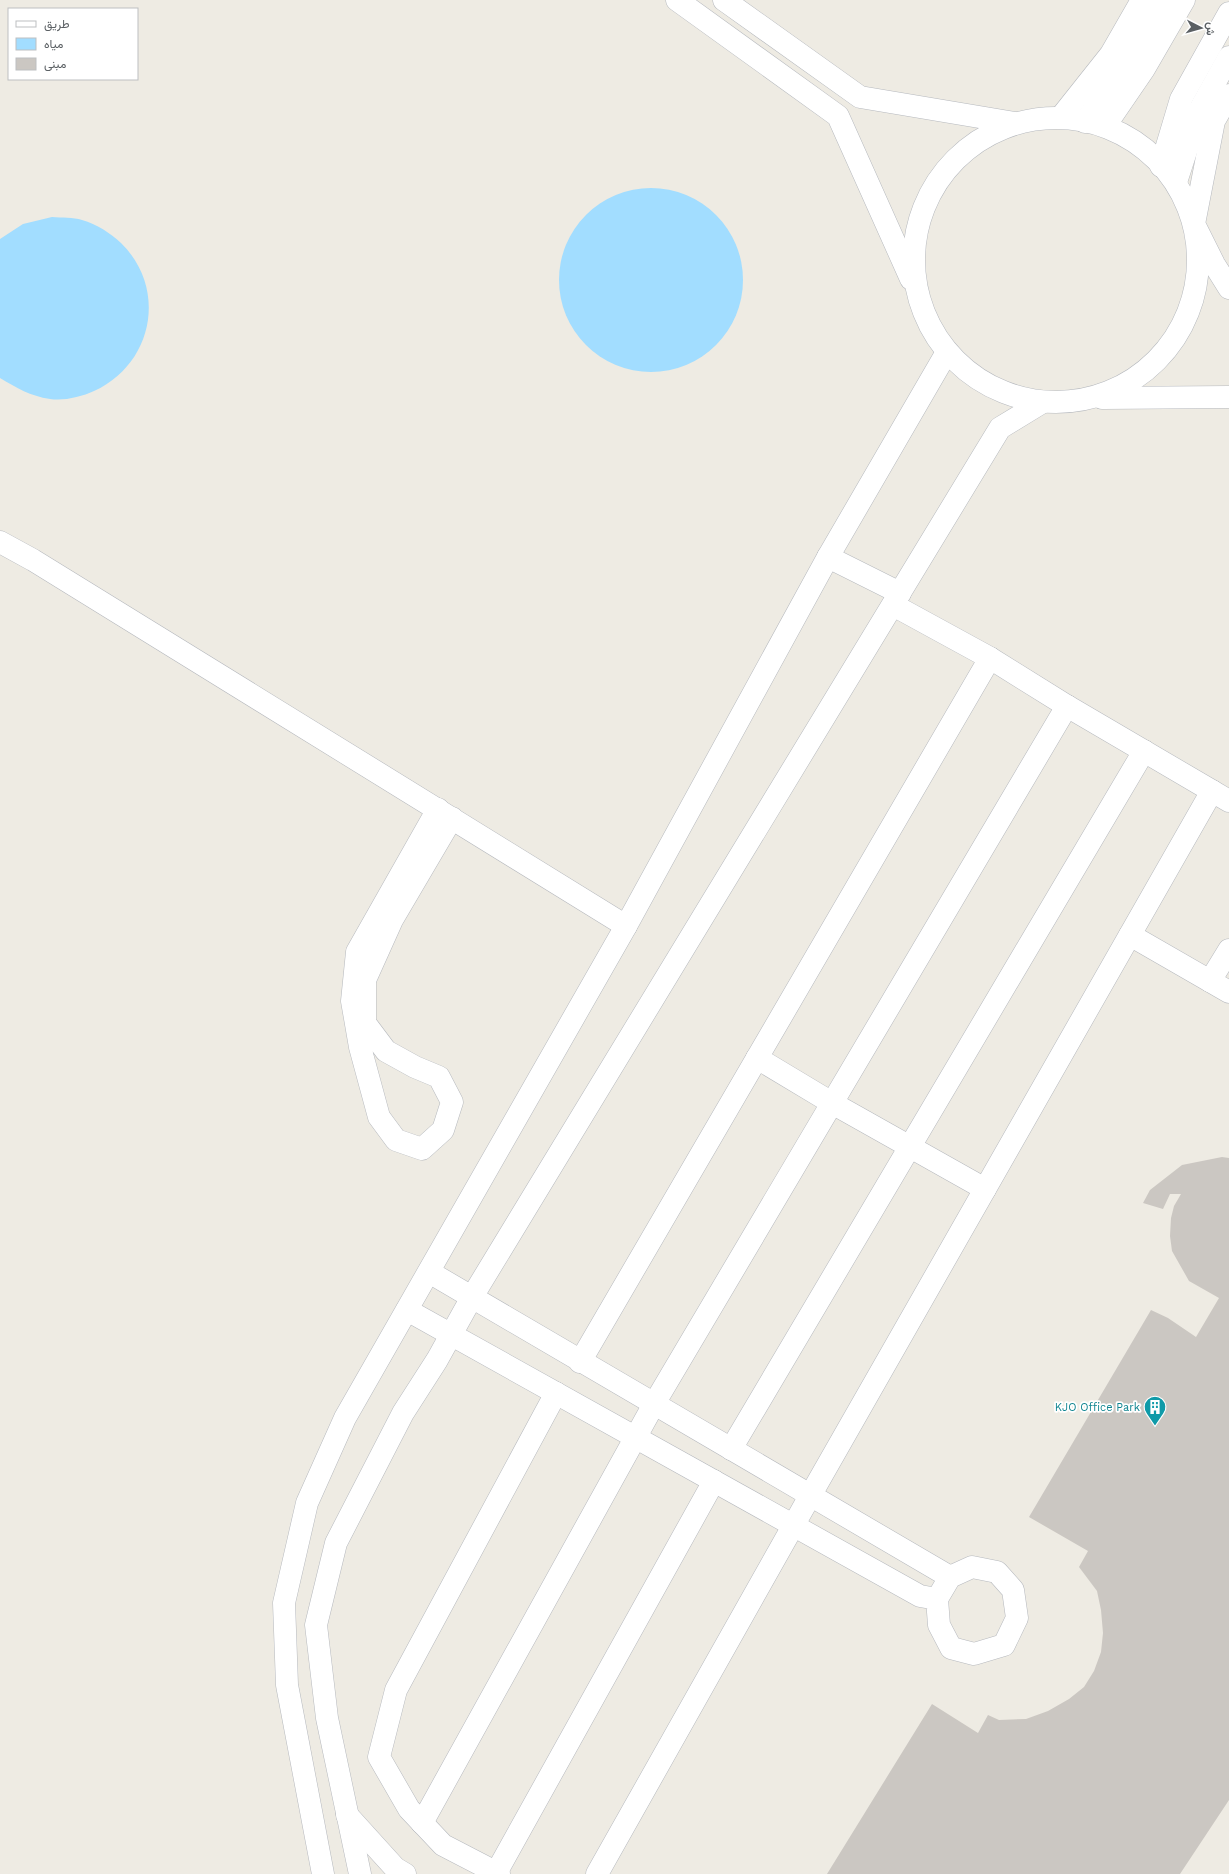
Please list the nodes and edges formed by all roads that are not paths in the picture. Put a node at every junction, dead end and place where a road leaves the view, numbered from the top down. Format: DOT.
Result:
graph roads {
  1 [pos="677,0"];
  2 [pos="724,0"];
  3 [pos="1142,0"];
  4 [pos="1162,0"];
  5 [pos="1184,0"];
  6 [pos="1229,13"];
  7 [pos="1229,57"];
  8 [pos="1229,95"];
  9 [pos="1061,117"];
  10 [pos="1015,123"];
  11 [pos="1095,124"];
  12 [pos="1161,166"];
  13 [pos="1176,182"];
  14 [pos="1194,224"];
  15 [pos="1229,288"];
  16 [pos="916,290"];
  17 [pos="947,352"];
  18 [pos="1229,397"];
  19 [pos="1095,398"];
  20 [pos="1041,403"];
  21 [pos="0,542"];
  22 [pos="828,556"];
  23 [pos="897,599"];
  24 [pos="990,658"];
  25 [pos="1067,706"];
  26 [pos="1144,751"];
  27 [pos="1221,796"];
  28 [pos="445,813"];
  29 [pos="626,926"];
  30 [pos="1130,935"];
  31 [pos="1229,950"];
  32 [pos="1210,981"];
  33 [pos="1229,992"];
  34 [pos="757,1058"];
  35 [pos="832,1103"];
  36 [pos="910,1146"];
  37 [pos="985,1189"];
  38 [pos="429,1272"];
  39 [pos="472,1297"];
  40 [pos="407,1310"];
  41 [pos="452,1335"];
  42 [pos="580,1362"];
  43 [pos="556,1392"];
  44 [pos="654,1404"];
  45 [pos="636,1438"];
  46 [pos="730,1449"];
  47 [pos="714,1482"];
  48 [pos="810,1496"];
  49 [pos="794,1526"];
  50 [pos="950,1577"];
  51 [pos="937,1600"];
  52 [pos="347,1815"];
  53 [pos="422,1823"];
  54 [pos="498,1873"];
  55 [pos="323,1874"];
  56 [pos="360,1874"];
  57 [pos="405,1874"];
  58 [pos="598,1874"];
  1 -- 16 [label="street"];
  2 -- 10 [label="street"];
  3 -- 9 [label="street"];
  4 -- 11 [label="street"];
  5 -- 11 [label="street"];
  6 -- 12 [label="street"];
  7 -- 13 [label="street"];
  8 -- 14 [label="street"];
  9 -- 10 [label="street"];
  9 -- 11 [label="street"];
  10 -- 16 [label="street"];
  11 -- 12 [label="street"];
  12 -- 13 [label="street"];
  13 -- 14 [label="street"];
  14 -- 15 [label="street"];
  14 -- 19 [label="street"];
  16 -- 17 [label="street"];
  17 -- 20 [label="street"];
  17 -- 22 [label="street"];
  18 -- 19 [label="street"];
  19 -- 20 [label="street"];
  20 -- 23 [label="street"];
  21 -- 28 [label="street"];
  22 -- 23 [label="street"];
  22 -- 29 [label="street"];
  23 -- 24 [label="street"];
  23 -- 39 [label="street"];
  24 -- 25 [label="street"];
  24 -- 34 [label="street"];
  25 -- 26 [label="street"];
  25 -- 35 [label="street"];
  26 -- 27 [label="street"];
  26 -- 36 [label="street"];
  27 -- 30 [label="street"];
  28 -- 28 [label="street"];
  28 -- 29 [label="street"];
  29 -- 38 [label="street"];
  30 -- 32 [label="street"];
  30 -- 37 [label="street"];
  31 -- 32 [label="street"];
  32 -- 33 [label="street"];
  34 -- 35 [label="street"];
  34 -- 42 [label="street"];
  35 -- 36 [label="street"];
  35 -- 44 [label="street"];
  36 -- 37 [label="street"];
  36 -- 46 [label="street"];
  37 -- 48 [label="street"];
  38 -- 39 [label="street"];
  38 -- 40 [label="street"];
  39 -- 41 [label="street"];
  39 -- 42 [label="street"];
  40 -- 41 [label="street"];
  40 -- 55 [label="street"];
  41 -- 43 [label="street"];
  41 -- 52 [label="street"];
  42 -- 44 [label="street"];
  43 -- 45 [label="street"];
  43 -- 53 [label="street"];
  44 -- 45 [label="street"];
  44 -- 46 [label="street"];
  45 -- 47 [label="street"];
  45 -- 53 [label="street"];
  46 -- 48 [label="street"];
  47 -- 49 [label="street"];
  47 -- 54 [label="street"];
  48 -- 49 [label="street"];
  48 -- 50 [label="street"];
  49 -- 51 [label="street"];
  49 -- 58 [label="street"];
  50 -- 51 [label="street"];
  50 -- 51 [label="street"];
  52 -- 56 [label="street"];
  52 -- 57 [label="street"];
  53 -- 54 [label="street"];
}
